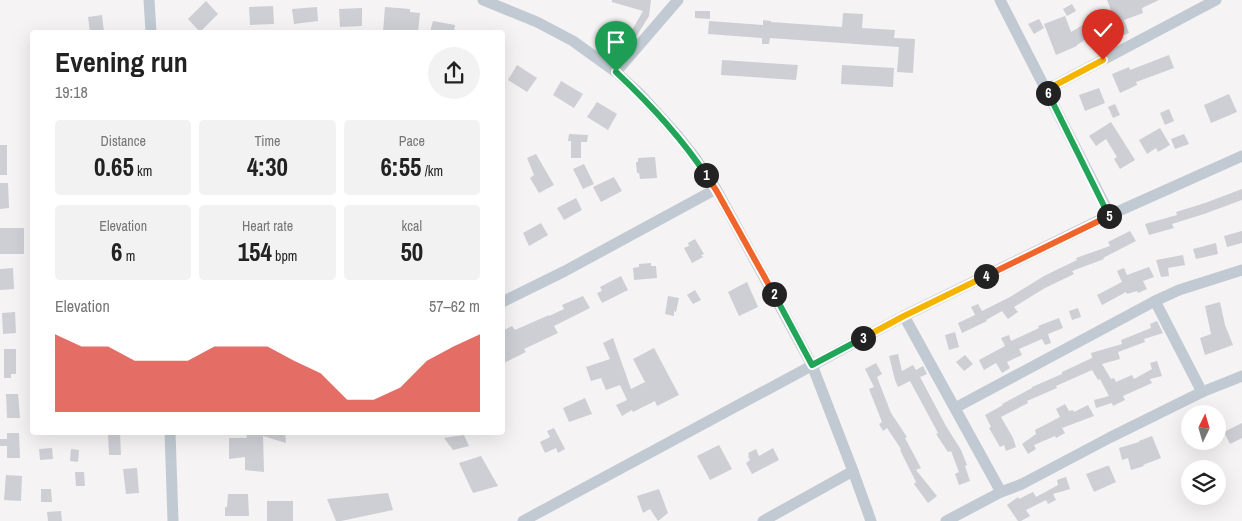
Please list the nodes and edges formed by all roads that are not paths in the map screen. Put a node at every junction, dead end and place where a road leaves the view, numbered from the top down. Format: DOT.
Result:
graph roads {
  1 [pos="149,0"];
  2 [pos="483,0"];
  3 [pos="678,0"];
  4 [pos="1000,0"];
  5 [pos="1216,0"];
  6 [pos="151,30"];
  7 [pos="616,72"];
  8 [pos="1046,90"];
  9 [pos="1242,156"];
  10 [pos="716,190"];
  11 [pos="1110,215"];
  12 [pos="1242,270"];
  13 [pos="505,301"];
  14 [pos="1155,302"];
  15 [pos="904,316"];
  16 [pos="812,365"];
  17 [pos="1242,376"];
  18 [pos="1202,392"];
  19 [pos="955,408"];
  20 [pos="170,435"];
  21 [pos="853,471"];
  22 [pos="1001,492"];
  23 [pos="172,521"];
  24 [pos="523,521"];
  25 [pos="763,521"];
  26 [pos="871,521"];
  27 [pos="946,521"];
  1 -- 6 [label="street"];
  2 -- 7 [label="street"];
  3 -- 7 [label="street"];
  4 -- 8 [label="street"];
  5 -- 8 [label="street"];
  7 -- 10 [label="street"];
  8 -- 11 [label="street"];
  9 -- 11 [label="street"];
  10 -- 13 [label="street"];
  10 -- 16 [label="street"];
  11 -- 15 [label="street"];
  12 -- 14 [label="street"];
  14 -- 18 [label="street"];
  14 -- 19 [label="street"];
  15 -- 16 [label="street"];
  15 -- 19 [label="street"];
  16 -- 21 [label="street"];
  16 -- 24 [label="street"];
  17 -- 18 [label="street"];
  18 -- 22 [label="street"];
  19 -- 22 [label="street"];
  20 -- 23 [label="street"];
  21 -- 25 [label="street"];
  21 -- 26 [label="street"];
  22 -- 27 [label="street"];
}
